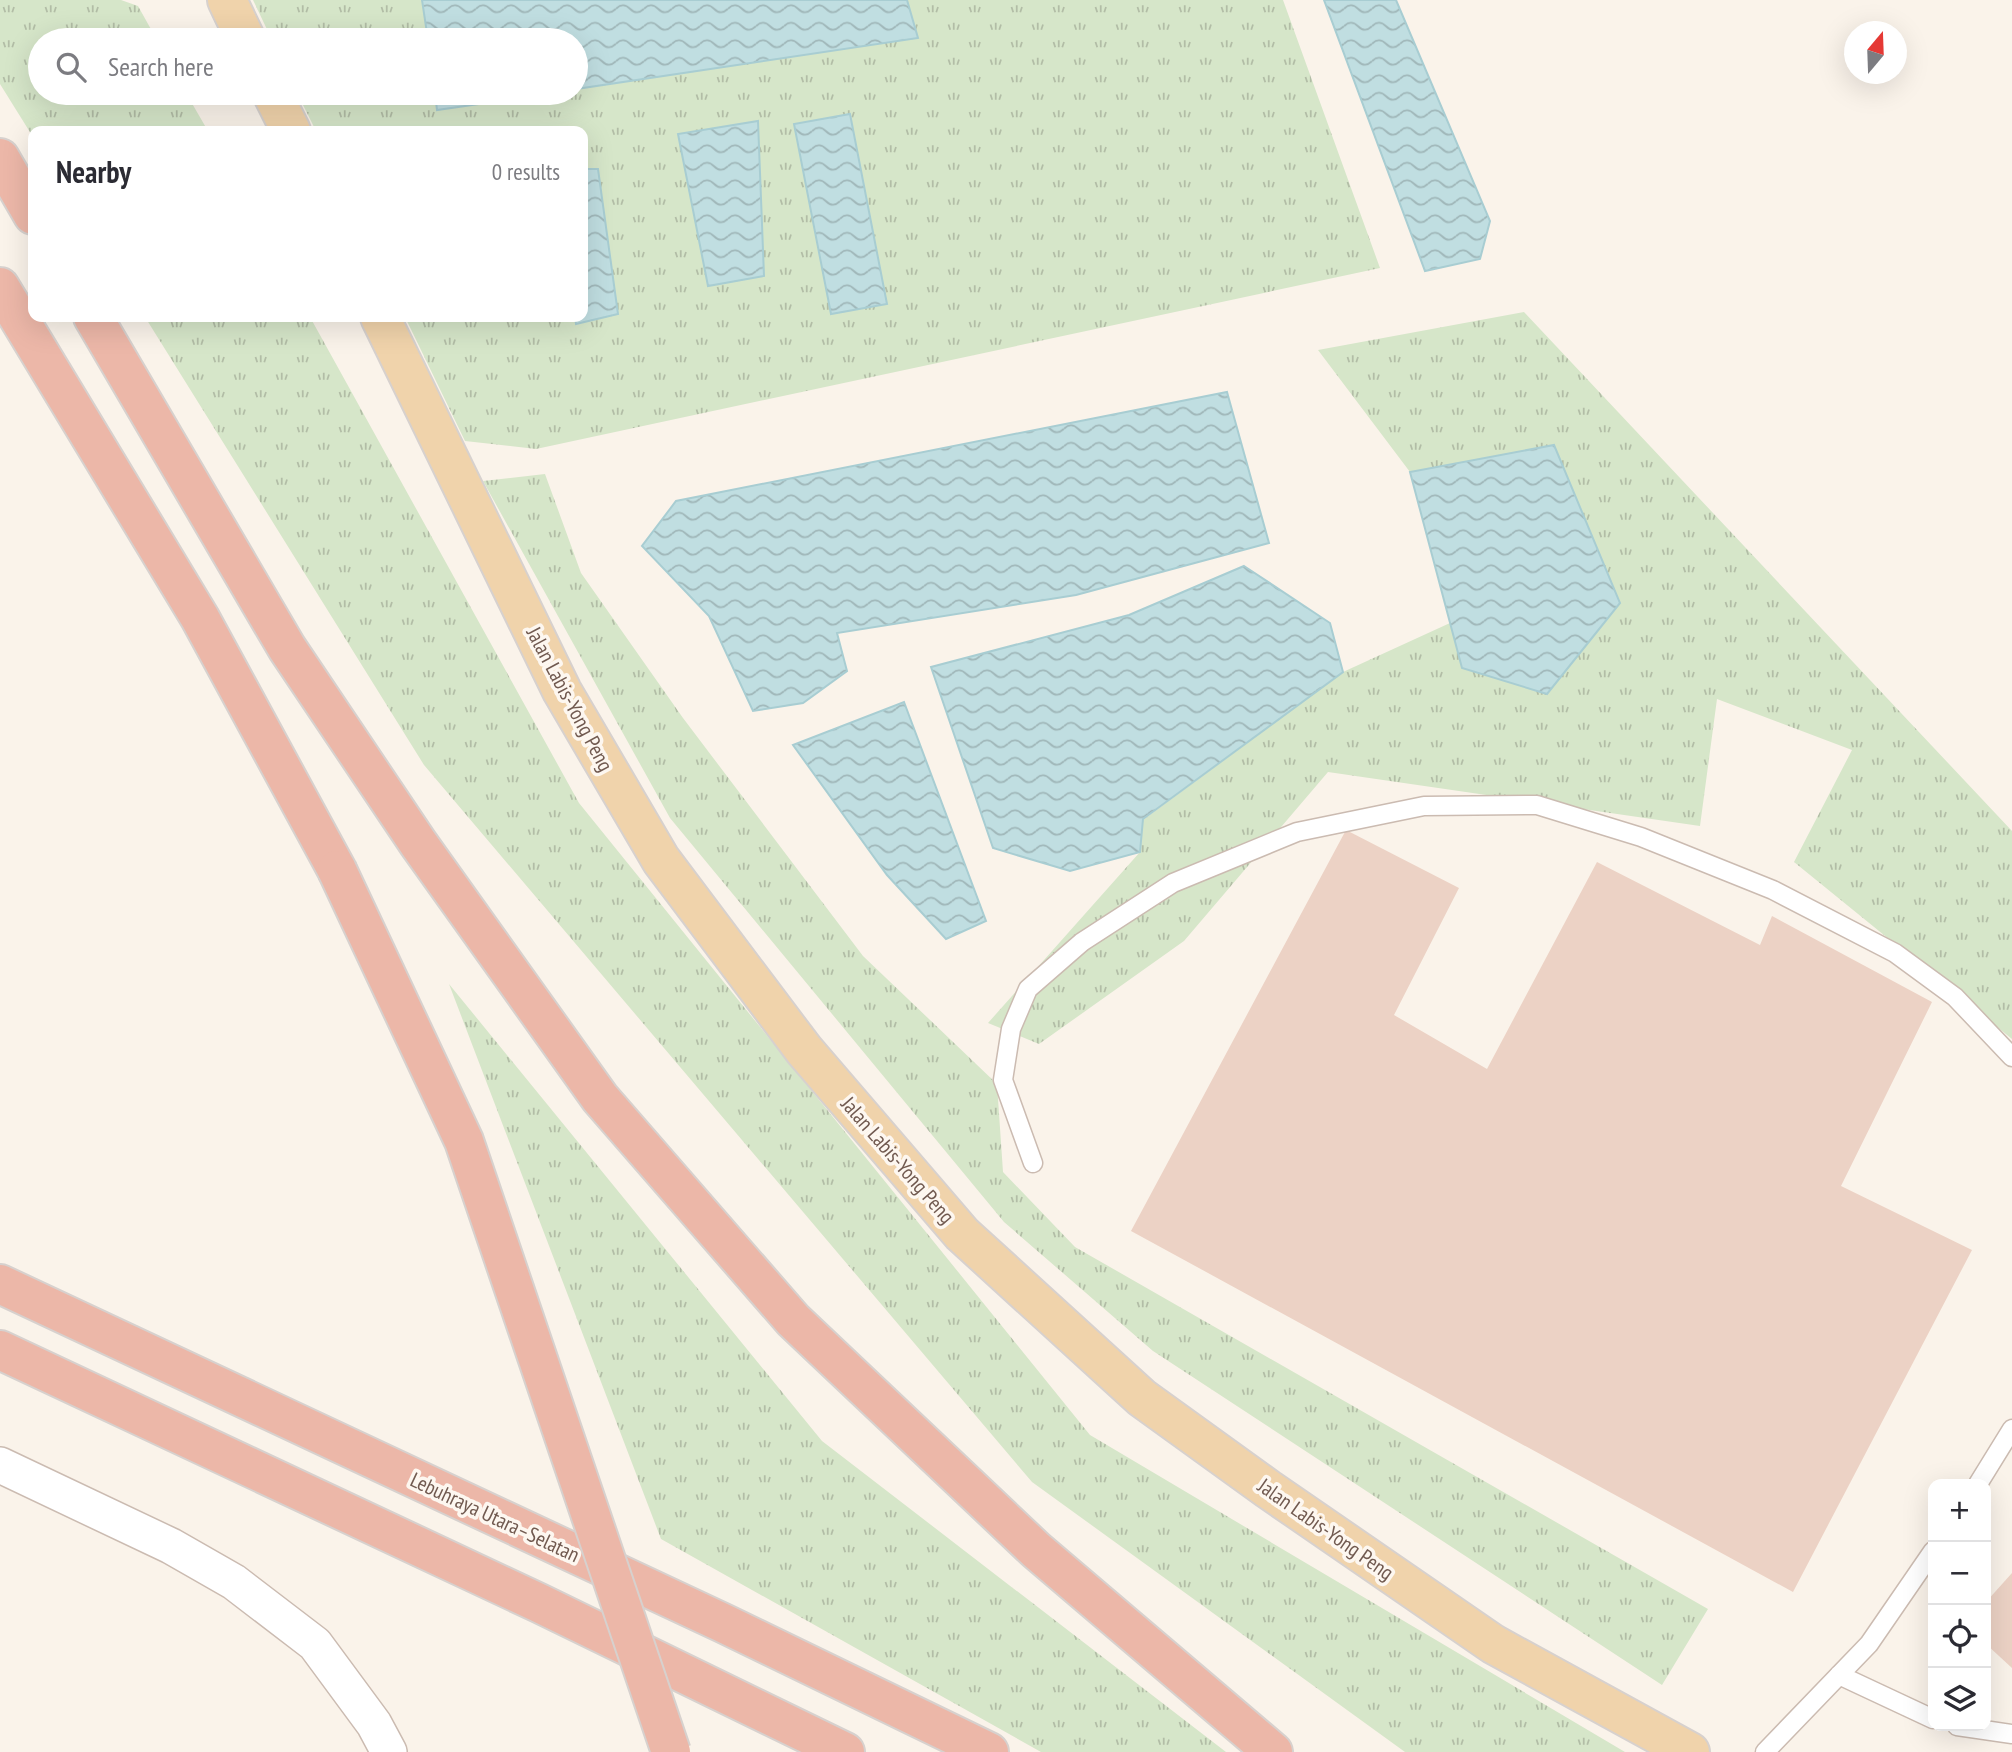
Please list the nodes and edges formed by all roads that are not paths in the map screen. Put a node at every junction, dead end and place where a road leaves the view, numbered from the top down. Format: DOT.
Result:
graph roads {
  1 [pos="227,0"];
  2 [pos="240,28"];
  3 [pos="278,105"];
  4 [pos="288,126"];
  5 [pos="0,158"];
  6 [pos="28,206"];
  7 [pos="0,287"];
  8 [pos="96,322"];
  9 [pos="382,322"];
  10 [pos="2012,1057"];
  11 [pos="1033,1163"];
  12 [pos="0,1284"];
  13 [pos="0,1350"];
  14 [pos="2012,1429"];
  15 [pos="0,1465"];
  16 [pos="1981,1479"];
  17 [pos="1928,1558"];
  18 [pos="1839,1675"];
  19 [pos="1928,1717"];
  20 [pos="1991,1731"];
  21 [pos="2012,1734"];
  22 [pos="389,1752"];
  23 [pos="671,1752"];
  24 [pos="845,1752"];
  25 [pos="989,1752"];
  26 [pos="1273,1752"];
  27 [pos="1690,1752"];
  28 [pos="1765,1752"];
  1 -- 2 [label="main road"];
  3 -- 4 [label="main road"];
  5 -- 6 [label="highway"];
  7 -- 23 [label="highway, bridge"];
  8 -- 26 [label="highway"];
  9 -- 27 [label="main road, Jalan Labis-Yong Peng"];
  10 -- 11 [label="lane"];
  12 -- 25 [label="highway, Lebuhraya Utara–Selatan"];
  13 -- 24 [label="highway"];
  14 -- 16 [label="lane"];
  15 -- 22 [label="street"];
  17 -- 18 [label="lane"];
  18 -- 19 [label="lane"];
  18 -- 28 [label="lane"];
  20 -- 21 [label="lane"];
}
